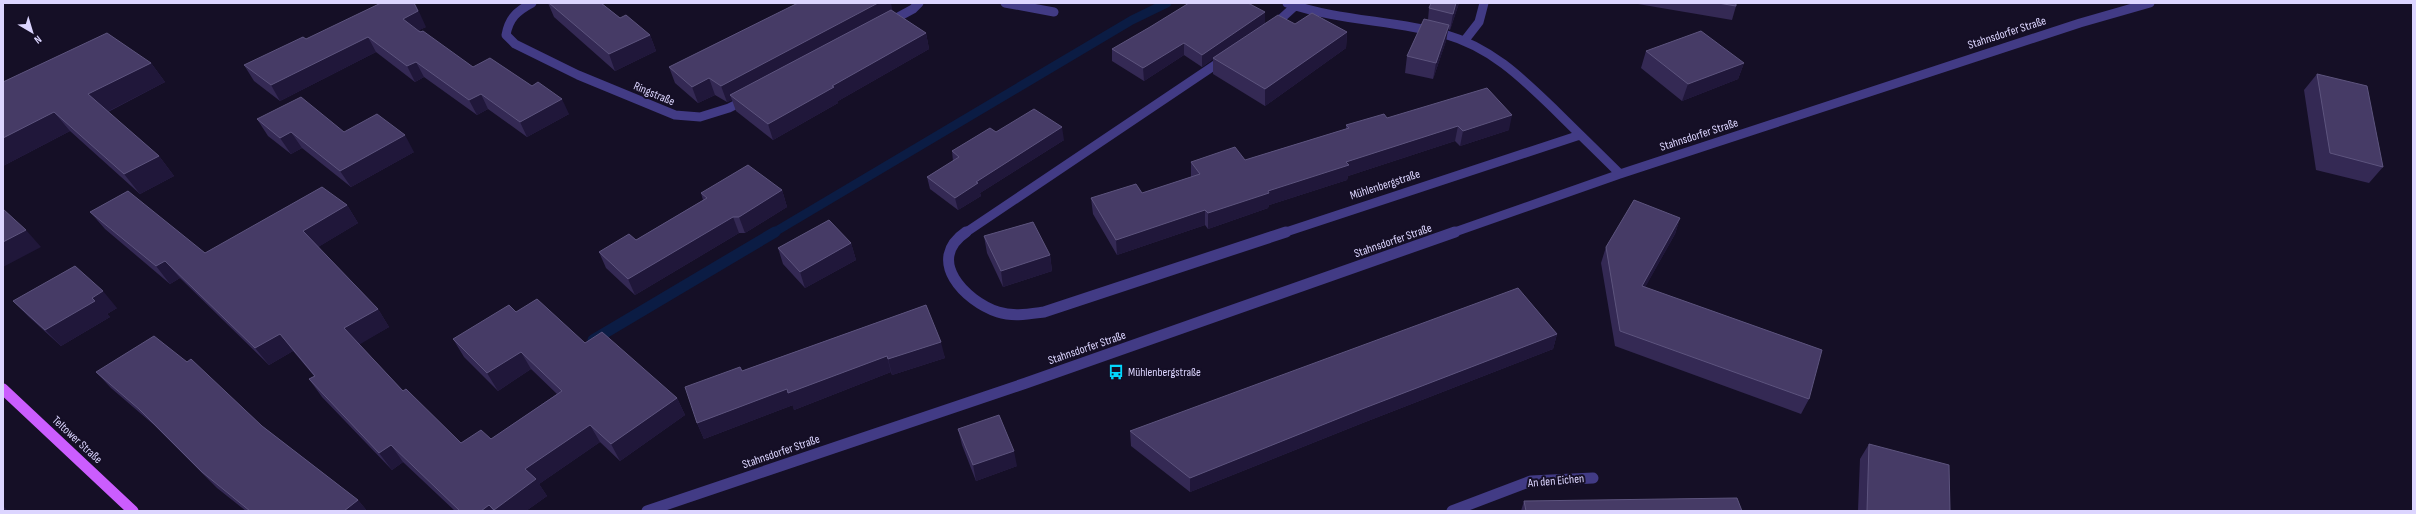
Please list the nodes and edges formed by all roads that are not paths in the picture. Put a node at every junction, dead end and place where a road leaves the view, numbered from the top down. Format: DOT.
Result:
graph roads {
  1 [pos="532,3"];
  2 [pos="919,3"];
  3 [pos="1005,3"];
  4 [pos="1484,3"];
  5 [pos="2150,3"];
  6 [pos="1291,5"];
  7 [pos="1054,12"];
  8 [pos="879,27"];
  9 [pos="1265,31"];
  10 [pos="1465,40"];
  11 [pos="1232,54"];
  12 [pos="757,94"];
  13 [pos="1580,135"];
  14 [pos="1620,174"];
  15 [pos="3,389"];
  16 [pos="1593,478"];
  17 [pos="133,511"];
  18 [pos="647,511"];
  19 [pos="1452,511"];
  1 -- 12 [label="street, Ringstraße"];
  2 -- 8 [label="street"];
  3 -- 7 [label="street"];
  4 -- 10 [label="street"];
  5 -- 14 [label="street, Stahnsdorfer Straße"];
  6 -- 9 [label="street"];
  6 -- 10 [label="street"];
  10 -- 13 [label="street"];
  11 -- 13 [label="street, Mühlenbergstraße"];
  13 -- 14 [label="street"];
  14 -- 18 [label="street, Stahnsdorfer Straße"];
  15 -- 17 [label="main road, Teltower Straße"];
  16 -- 19 [label="street, An den Eichen"];
}
